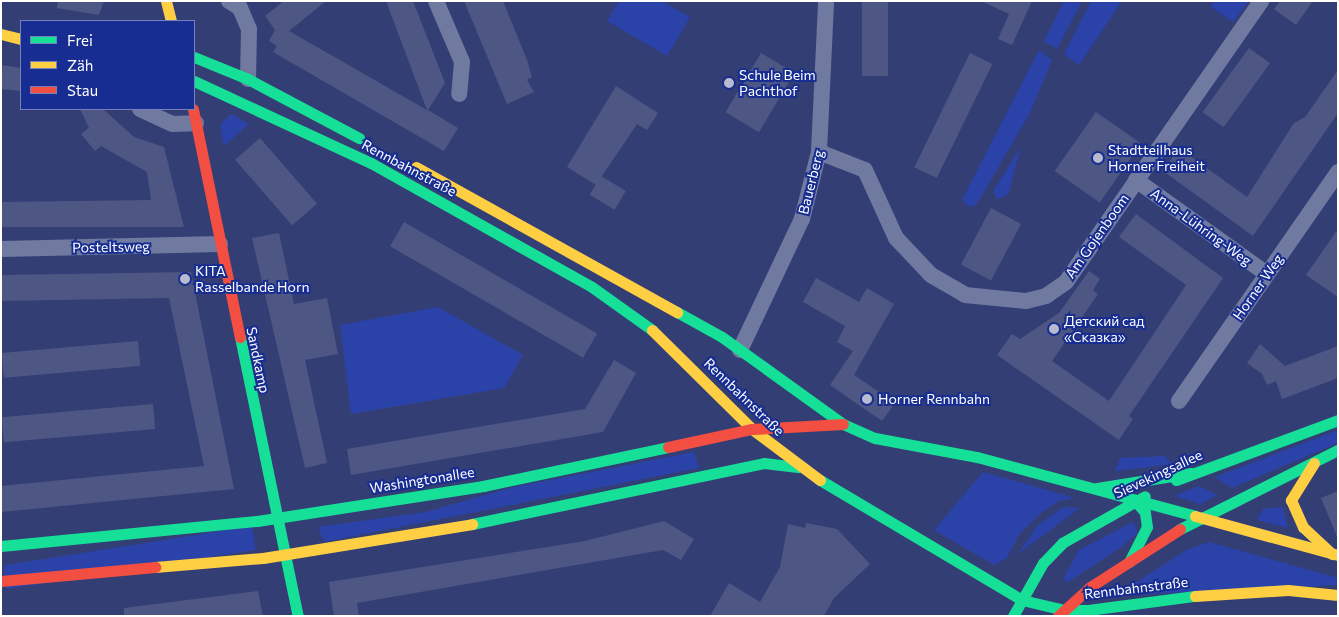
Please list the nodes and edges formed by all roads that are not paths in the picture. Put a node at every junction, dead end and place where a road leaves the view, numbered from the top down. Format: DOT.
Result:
graph roads {
  1 [pos="166,1"];
  2 [pos="436,1"];
  3 [pos="826,1"];
  4 [pos="1261,1"];
  5 [pos="239,3"];
  6 [pos="171,20"];
  7 [pos="1,34"];
  8 [pos="20,34"];
  9 [pos="20,38"];
  10 [pos="195,57"];
  11 [pos="248,79"];
  12 [pos="195,81"];
  13 [pos="459,94"];
  14 [pos="142,110"];
  15 [pos="194,116"];
  16 [pos="372,144"];
  17 [pos="819,152"];
  18 [pos="407,163"];
  19 [pos="1338,172"];
  20 [pos="1136,180"];
  21 [pos="220,244"];
  22 [pos="1,250"];
  23 [pos="1267,274"];
  24 [pos="740,350"];
  25 [pos="1179,402"];
  26 [pos="1338,420"];
  27 [pos="843,424"];
  28 [pos="752,429"];
  29 [pos="1338,450"];
  30 [pos="1318,458"];
  31 [pos="797,466"];
  32 [pos="1191,473"];
  33 [pos="1097,489"];
  34 [pos="1135,501"];
  35 [pos="278,518"];
  36 [pos="1197,518"];
  37 [pos="1,546"];
  38 [pos="285,554"];
  39 [pos="1335,554"];
  40 [pos="1129,562"];
  41 [pos="1,581"];
  42 [pos="1338,595"];
  43 [pos="1022,600"];
  44 [pos="1061,613"];
  45 [pos="298,616"];
  46 [pos="1013,616"];
  1 -- 6 [label="main road"];
  2 -- 13 [label="street"];
  3 -- 17 [label="street, Bauerberg"];
  4 -- 20 [label="street, Am Gojenboom"];
  5 -- 11 [label="street"];
  7 -- 8 [label="main road"];
  7 -- 9 [label="main road"];
  10 -- 11 [label="main road, Rennbahnstraße"];
  11 -- 16 [label="main road, Rennbahnstraße"];
  12 -- 28 [label="main road, Rennbahnstraße"];
  14 -- 15 [label="street"];
  15 -- 21 [label="main road, Sandkamp"];
  17 -- 20 [label="street, Am Gojenboom"];
  17 -- 24 [label="street, Bauerberg"];
  18 -- 24 [label="main road, Rennbahnstraße"];
  19 -- 23 [label="street, Horner Weg"];
  20 -- 23 [label="street, Anna-Lühring-Weg"];
  21 -- 22 [label="street, Posteltsweg"];
  21 -- 35 [label="main road, Sandkamp"];
  23 -- 25 [label="street, Horner Weg"];
  24 -- 27 [label="main road, Rennbahnstraße"];
  26 -- 32 [label="main road, Sievekingsallee"];
  27 -- 28 [label="main road, Washingtonallee"];
  27 -- 33 [label="main road, Rennbahnstraße"];
  28 -- 31 [label="main road, Rennbahnstraße"];
  28 -- 35 [label="main road, Washingtonallee"];
  29 -- 30 [label="main road"];
  30 -- 36 [label="main road"];
  30 -- 39 [label="main road"];
  31 -- 38 [label="main road"];
  31 -- 43 [label="main road, Rennbahnstraße"];
  32 -- 33 [label="main road"];
  32 -- 34 [label="main road, Sievekingsallee"];
  33 -- 34 [label="main road, Rennbahnstraße"];
  34 -- 36 [label="main road, Rennbahnstraße"];
  34 -- 40 [label="main road"];
  34 -- 43 [label="main road, Sievekingsallee"];
  35 -- 37 [label="main road, Washingtonallee"];
  35 -- 38 [label="main road, Sandkamp"];
  36 -- 39 [label="main road, Rennbahnstraße"];
  36 -- 40 [label="main road"];
  38 -- 41 [label="main road"];
  38 -- 45 [label="main road, Sandkamp"];
  40 -- 44 [label="main road"];
  42 -- 44 [label="main road, Rennbahnstraße"];
  43 -- 44 [label="main road, Rennbahnstraße"];
  43 -- 46 [label="main road, Sievekingsallee"];
}
